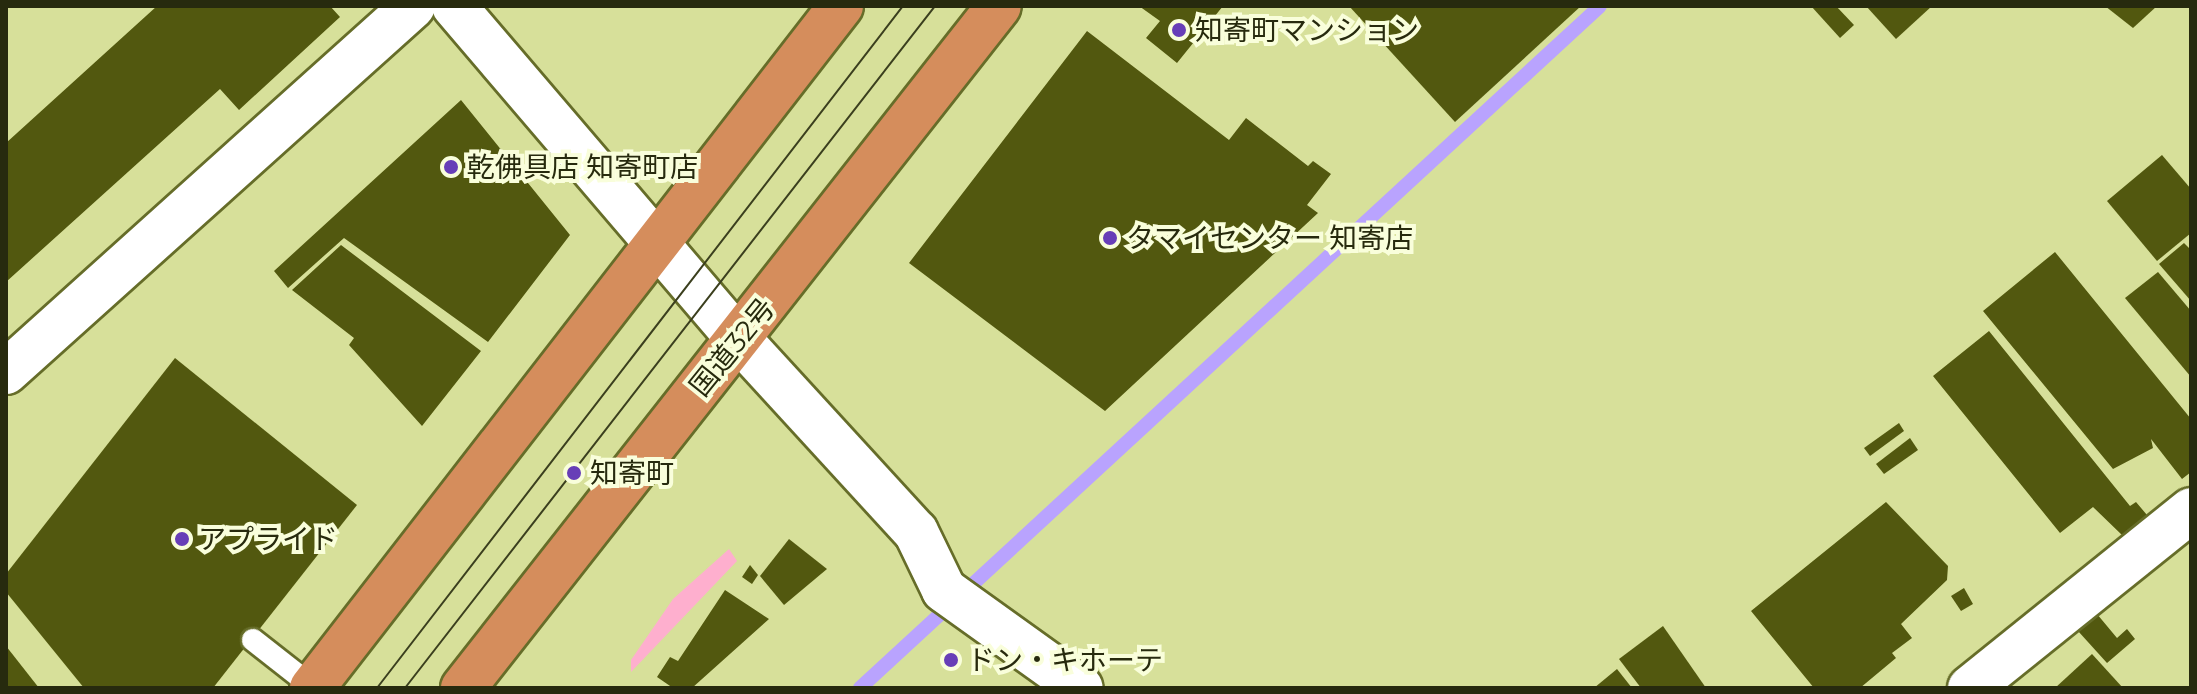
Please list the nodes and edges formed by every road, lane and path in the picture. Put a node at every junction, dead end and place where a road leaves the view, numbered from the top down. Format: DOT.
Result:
graph roads {
  1 [pos="413,6"];
  2 [pos="454,6"];
  3 [pos="841,6"];
  4 [pos="999,6"];
  5 [pos="657,245"];
  6 [pos="738,338"];
  7 [pos="6,372"];
  8 [pos="2191,510"];
  9 [pos="253,640"];
  10 [pos="313,687"];
  11 [pos="463,688"];
  12 [pos="1081,688"];
  13 [pos="1970,688"];
  1 -- 7 [label="street"];
  2 -- 5 [label="street"];
  3 -- 5 [label="highway"];
  4 -- 6 [label="highway, 国道32号"];
  5 -- 6 [label="street"];
  5 -- 10 [label="highway"];
  6 -- 11 [label="highway, 国道32号"];
  6 -- 12 [label="street"];
  8 -- 13 [label="street"];
  9 -- 10 [label="lane"];
}
